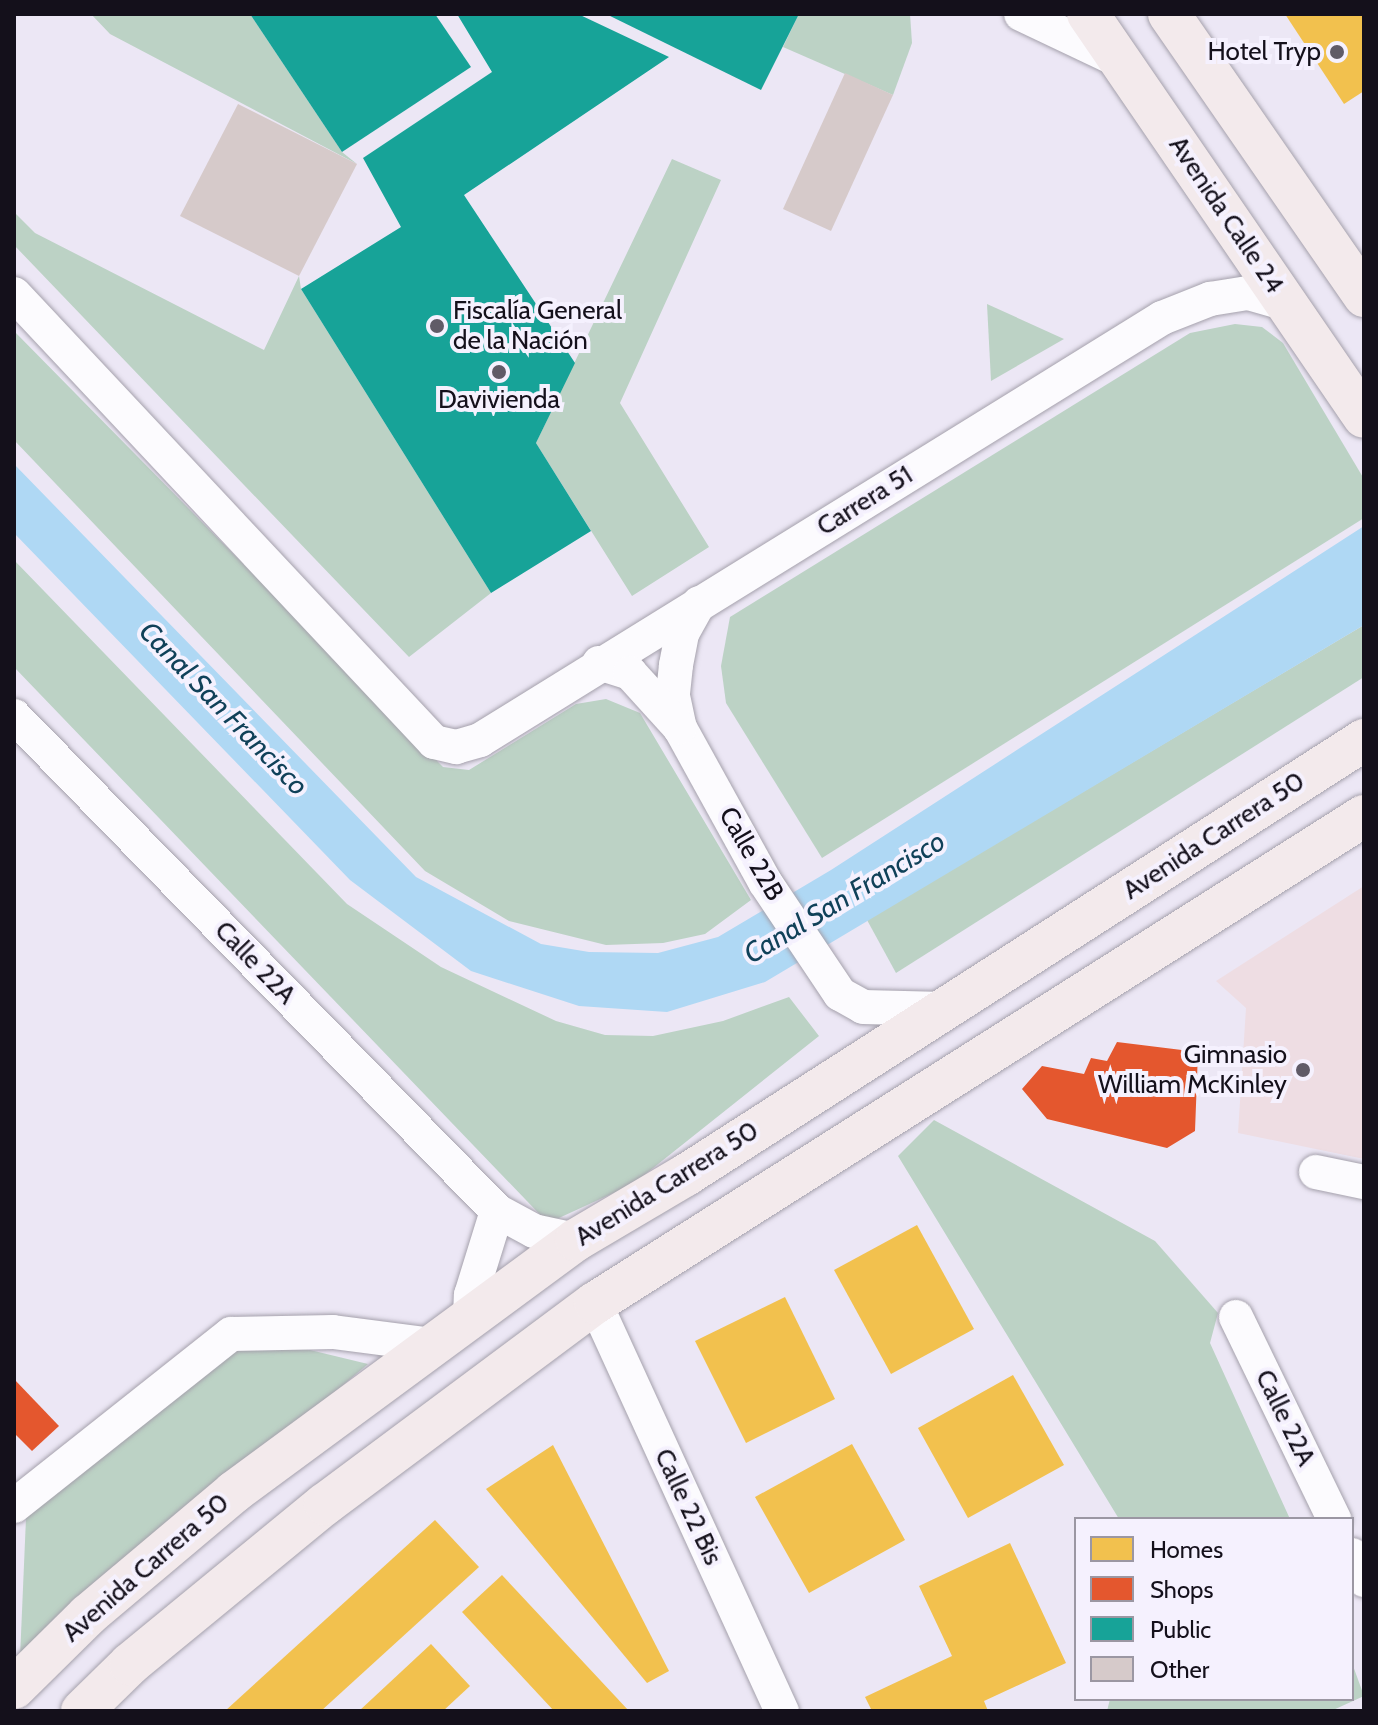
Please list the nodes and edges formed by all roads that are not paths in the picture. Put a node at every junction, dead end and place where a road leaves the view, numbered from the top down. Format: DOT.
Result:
graph roads {
  1 [pos="1021,14"];
  2 [pos="1088,14"];
  3 [pos="1169,14"];
  4 [pos="1120,61"];
  5 [pos="14,294"];
  6 [pos="1364,296"];
  7 [pos="1287,304"];
  8 [pos="1364,417"];
  9 [pos="699,603"];
  10 [pos="599,663"];
  11 [pos="14,716"];
  12 [pos="680,728"];
  13 [pos="1364,740"];
  14 [pos="1364,816"];
  15 [pos="945,1009"];
  16 [pos="1316,1172"];
  17 [pos="1364,1182"];
  18 [pos="497,1211"];
  19 [pos="576,1240"];
  20 [pos="595,1303"];
  21 [pos="1236,1317"];
  22 [pos="470,1319"];
  23 [pos="433,1345"];
  24 [pos="16,1499"];
  25 [pos="1333,1517"];
  26 [pos="1354,1559"];
  27 [pos="1364,1580"];
  28 [pos="14,1688"];
  29 [pos="82,1711"];
  30 [pos="782,1711"];
  1 -- 4 [label="street"];
  2 -- 4 [label="main road, Avenida Calle 24"];
  3 -- 6 [label="main road"];
  4 -- 7 [label="main road, Avenida Calle 24"];
  5 -- 10 [label="street, Carrera 51"];
  7 -- 8 [label="main road, Avenida Calle 24"];
  7 -- 9 [label="street, Carrera 51"];
  9 -- 10 [label="street, Carrera 51"];
  9 -- 12 [label="street, Calle 22B"];
  10 -- 12 [label="street"];
  11 -- 18 [label="street, Calle 22A"];
  12 -- 15 [label="street, Calle 22B"];
  13 -- 15 [label="main road, Avenida Carrera 50"];
  14 -- 20 [label="main road"];
  15 -- 19 [label="main road, Avenida Carrera 50"];
  16 -- 17 [label="street"];
  18 -- 19 [label="street, Calle 22A"];
  18 -- 22 [label="street"];
  19 -- 22 [label="main road, Avenida Carrera 50"];
  20 -- 29 [label="main road"];
  20 -- 30 [label="street, Calle 22 Bis"];
  21 -- 25 [label="street, Calle 22A"];
  22 -- 23 [label="main road, Avenida Carrera 50"];
  23 -- 24 [label="street"];
  23 -- 28 [label="main road, Avenida Carrera 50"];
  26 -- 27 [label="street"];
}
